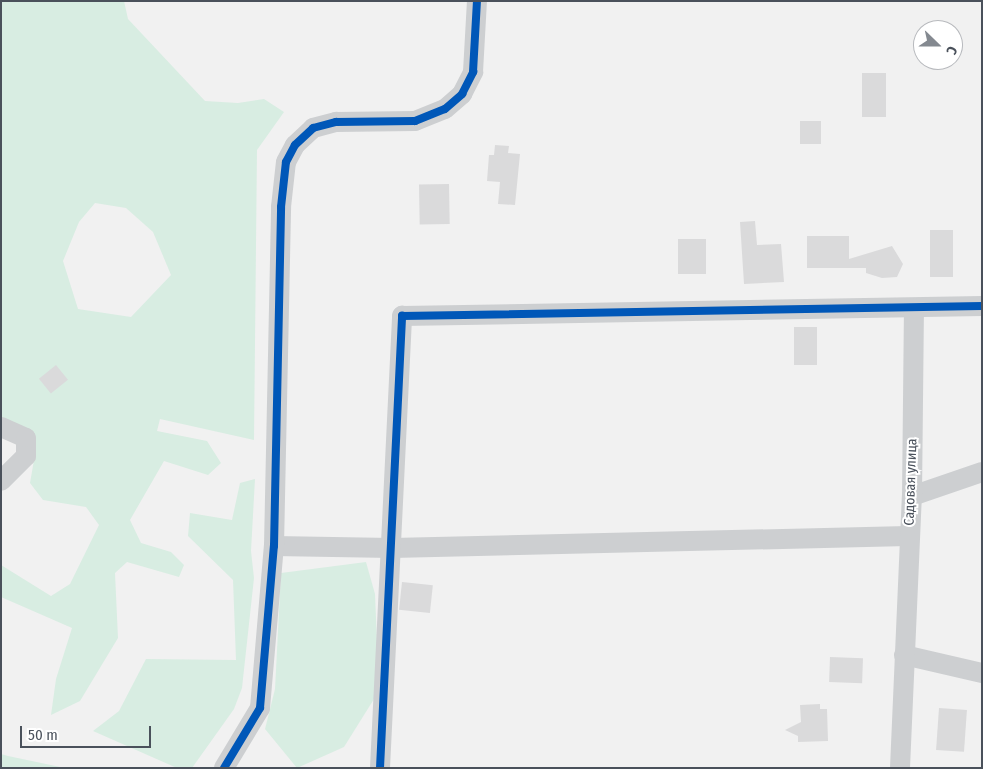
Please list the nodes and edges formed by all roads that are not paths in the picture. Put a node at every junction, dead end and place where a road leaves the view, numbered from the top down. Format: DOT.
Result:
graph roads {
  1 [pos="477,1"];
  2 [pos="982,306"];
  3 [pos="914,308"];
  4 [pos="1,427"];
  5 [pos="982,472"];
  6 [pos="1,481"];
  7 [pos="912,496"];
  8 [pos="908,536"];
  9 [pos="274,546"];
  10 [pos="392,548"];
  11 [pos="904,655"];
  12 [pos="982,673"];
  13 [pos="224,768"];
  14 [pos="380,768"];
  15 [pos="900,768"];
  1 -- 9 [label="street"];
  2 -- 3 [label="street"];
  3 -- 7 [label="street, Садовая улица"];
  3 -- 10 [label="street"];
  4 -- 6 [label="street"];
  5 -- 7 [label="street"];
  7 -- 8 [label="street, Садовая улица"];
  8 -- 10 [label="street"];
  8 -- 11 [label="street, Садовая улица"];
  9 -- 10 [label="street"];
  9 -- 13 [label="street"];
  10 -- 14 [label="street"];
  11 -- 12 [label="street"];
  11 -- 15 [label="street, Садовая улица"];
}
